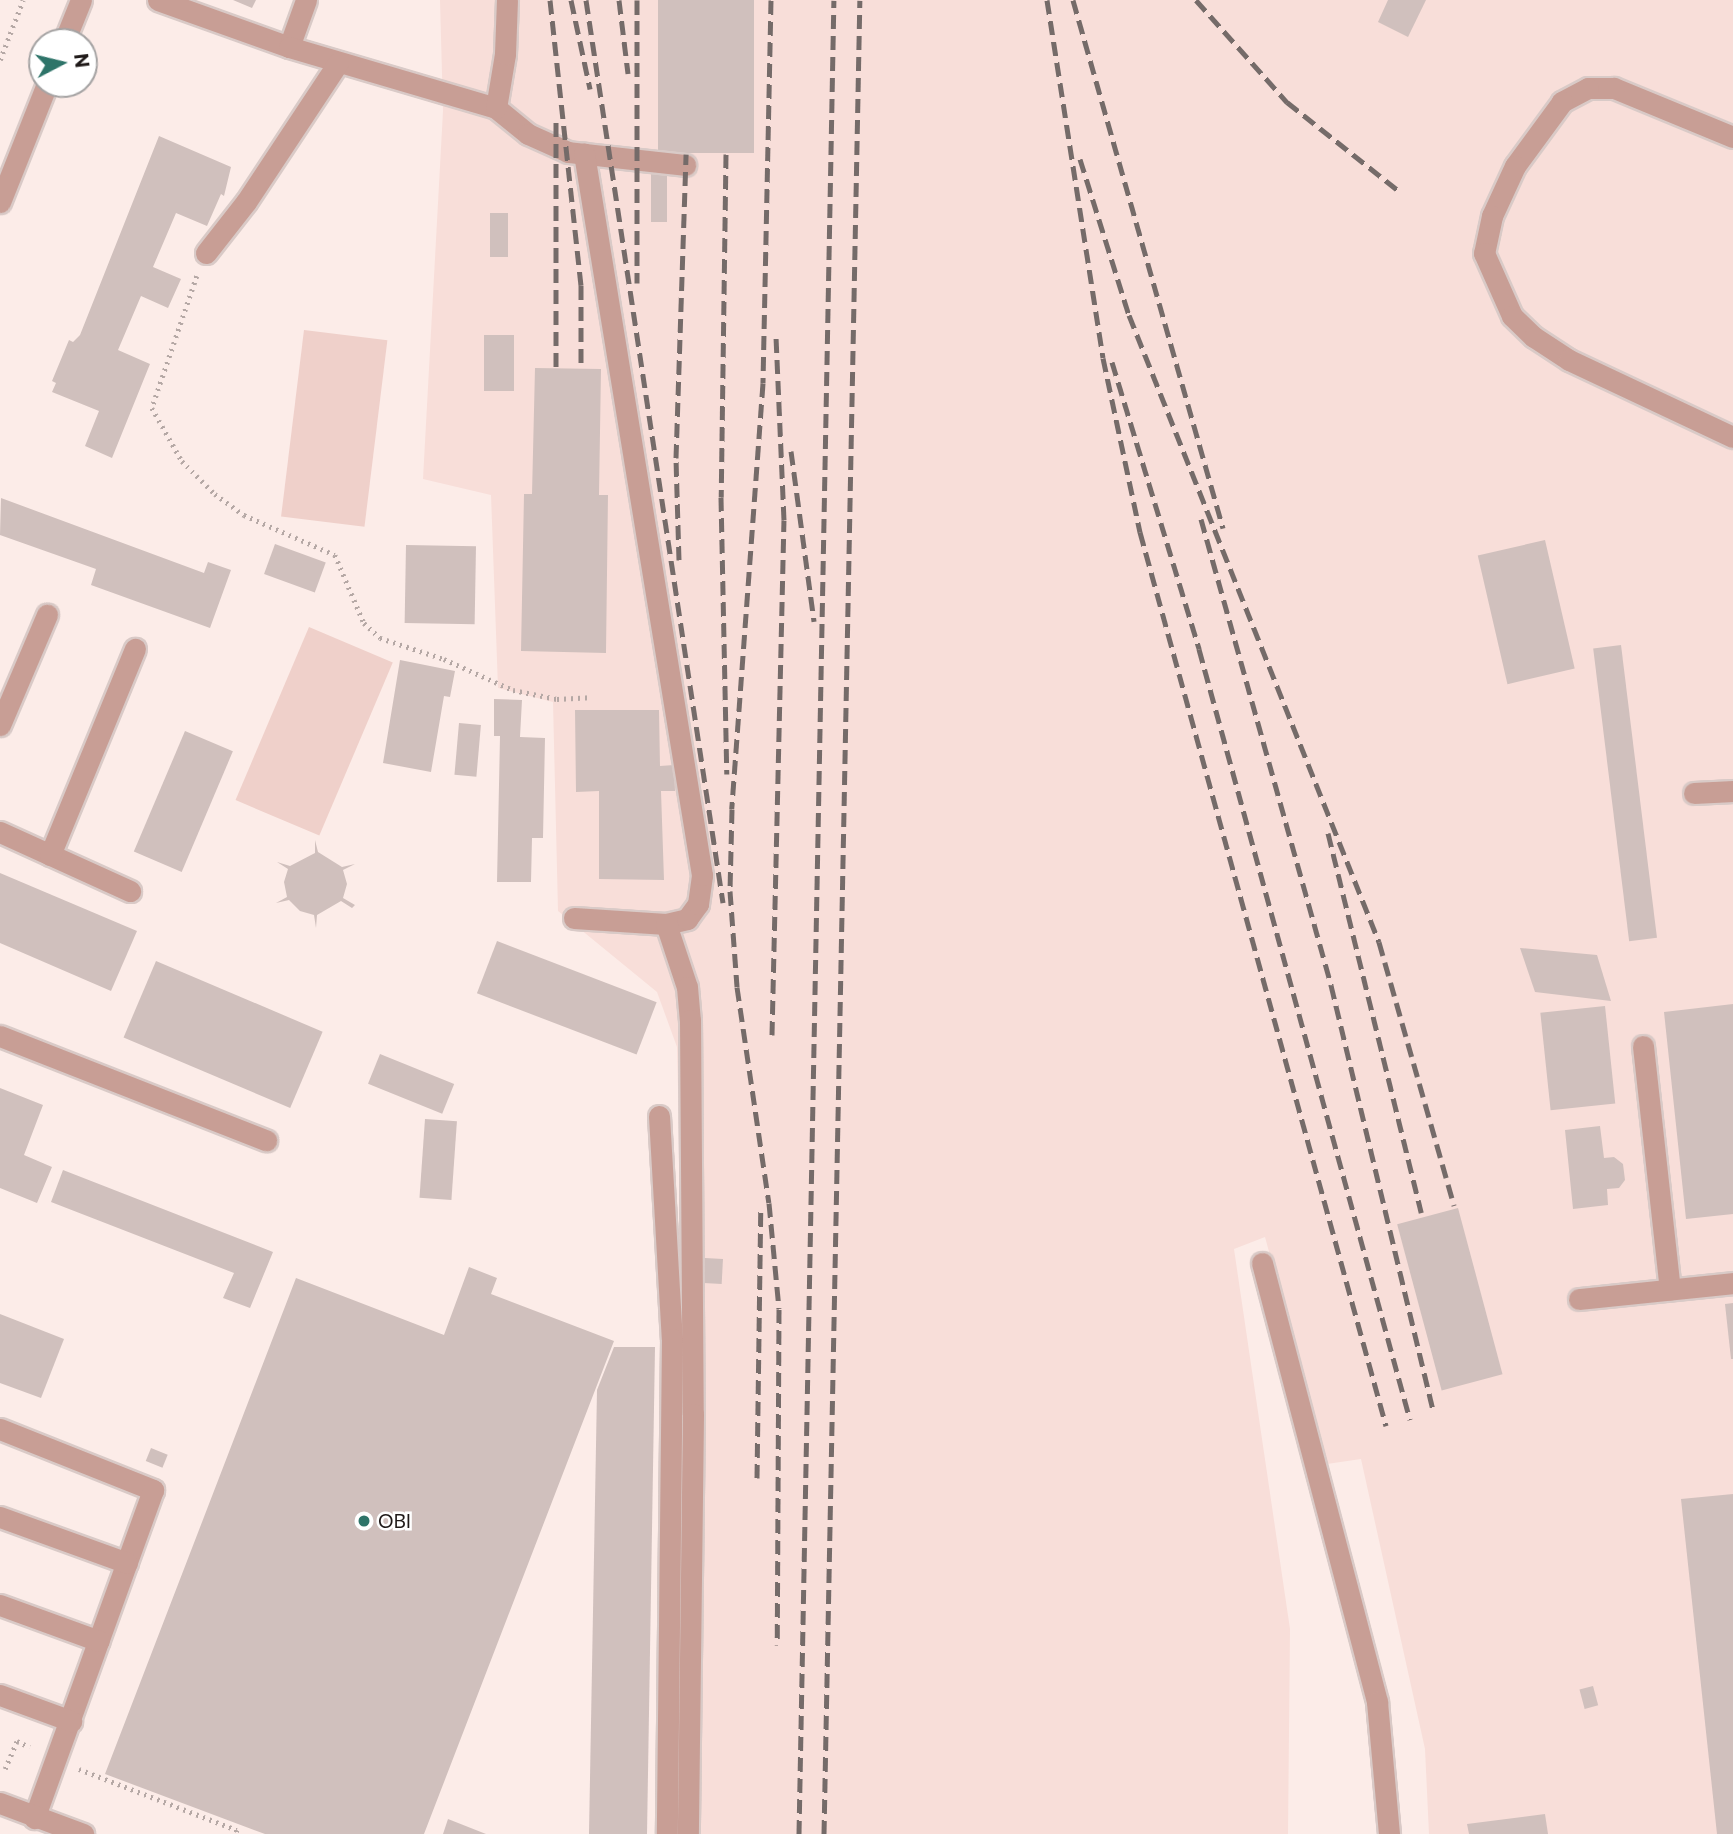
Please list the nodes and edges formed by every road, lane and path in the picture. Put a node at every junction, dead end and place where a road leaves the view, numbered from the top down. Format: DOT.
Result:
graph roads {
  1 [pos="23,0"];
  2 [pos="81,0"];
  3 [pos="158,0"];
  4 [pos="306,0"];
  5 [pos="507,0"];
  6 [pos="70,28"];
  7 [pos="289,47"];
  8 [pos="0,60"];
  9 [pos="338,63"];
  10 [pos="41,98"];
  11 [pos="496,108"];
  12 [pos="1733,138"];
  13 [pos="584,155"];
  14 [pos="685,165"];
  15 [pos="0,202"];
  16 [pos="206,253"];
  17 [pos="1733,438"];
  18 [pos="47,615"];
  19 [pos="135,649"];
  20 [pos="590,697"];
  21 [pos="0,725"];
  22 [pos="1733,791"];
  23 [pos="1694,793"];
  24 [pos="0,832"];
  25 [pos="50,855"];
  26 [pos="130,891"];
  27 [pos="574,918"];
  28 [pos="666,924"];
  29 [pos="0,1036"];
  30 [pos="1643,1046"];
  31 [pos="659,1116"];
  32 [pos="266,1140"];
  33 [pos="1262,1263"];
  34 [pos="1733,1283"];
  35 [pos="1670,1290"];
  36 [pos="1579,1299"];
  37 [pos="0,1429"];
  38 [pos="0,1517"];
  39 [pos="127,1563"];
  40 [pos="0,1605"];
  41 [pos="99,1641"];
  42 [pos="0,1695"];
  43 [pos="71,1721"];
  44 [pos="34,1749"];
  45 [pos="73,1766"];
  46 [pos="5,1769"];
  47 [pos="0,1803"];
  48 [pos="34,1818"];
  49 [pos="83,1834"];
  50 [pos="236,1834"];
  51 [pos="667,1834"];
  52 [pos="688,1834"];
  53 [pos="1389,1834"];
  1 -- 8 [label="path"];
  2 -- 6 [label="street"];
  3 -- 7 [label="street"];
  4 -- 7 [label="street"];
  5 -- 11 [label="street"];
  7 -- 9 [label="street"];
  9 -- 11 [label="street"];
  9 -- 16 [label="street"];
  10 -- 15 [label="street"];
  11 -- 13 [label="street"];
  12 -- 17 [label="street"];
  13 -- 14 [label="street"];
  13 -- 28 [label="street"];
  16 -- 20 [label="path"];
  18 -- 21 [label="street"];
  19 -- 25 [label="street"];
  22 -- 23 [label="street"];
  24 -- 25 [label="street"];
  25 -- 26 [label="street"];
  27 -- 28 [label="street"];
  28 -- 52 [label="street"];
  29 -- 32 [label="street"];
  30 -- 35 [label="street"];
  31 -- 51 [label="street"];
  33 -- 53 [label="street"];
  34 -- 35 [label="street"];
  35 -- 36 [label="street"];
  37 -- 39 [label="street"];
  38 -- 39 [label="street"];
  39 -- 41 [label="street"];
  40 -- 41 [label="street"];
  41 -- 43 [label="street"];
  42 -- 43 [label="street"];
  43 -- 48 [label="street"];
  44 -- 46 [label="path"];
  45 -- 50 [label="path"];
  47 -- 48 [label="street"];
  48 -- 49 [label="street"];
}
